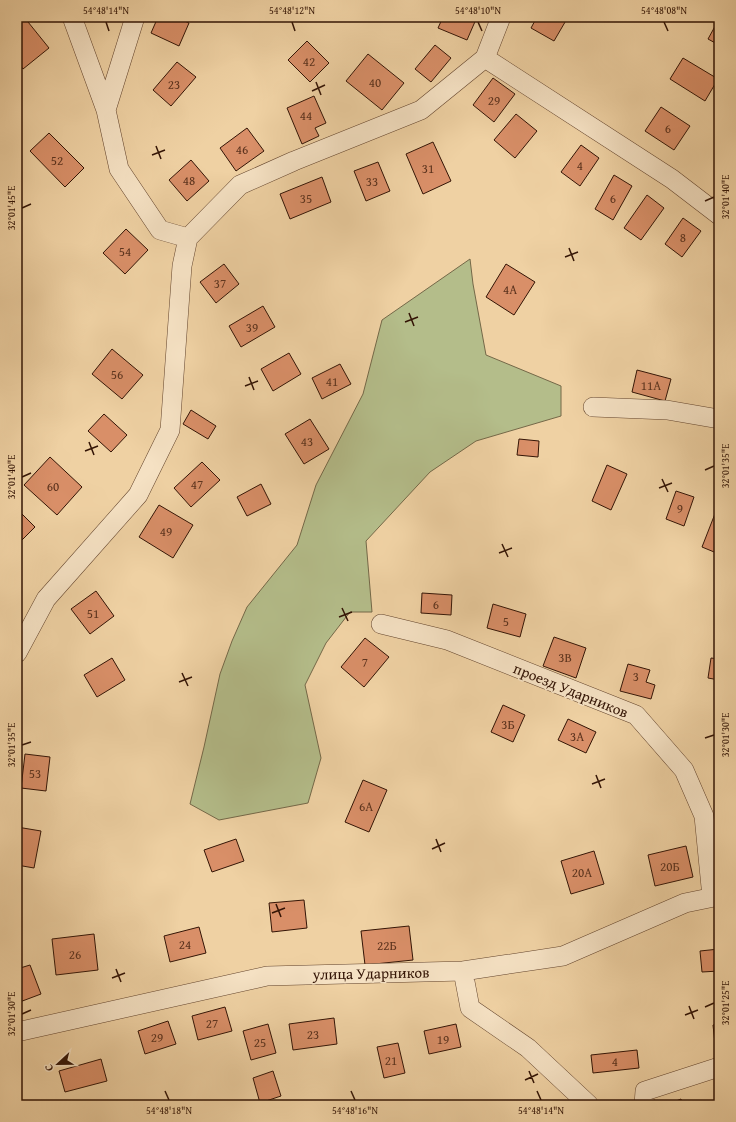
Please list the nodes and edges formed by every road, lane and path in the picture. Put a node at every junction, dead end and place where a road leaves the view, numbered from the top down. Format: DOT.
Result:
graph roads {
  1 [pos="72,17"];
  2 [pos="135,17"];
  3 [pos="501,17"];
  4 [pos="485,58"];
  5 [pos="106,110"];
  6 [pos="719,215"];
  7 [pos="188,238"];
  8 [pos="592,407"];
  9 [pos="719,420"];
  10 [pos="381,624"];
  11 [pos="17,653"];
  12 [pos="716,897"];
  13 [pos="463,971"];
  14 [pos="17,1032"];
  15 [pos="719,1068"];
  16 [pos="589,1105"];
  17 [pos="644,1105"];
  1 -- 5 [label="street"];
  2 -- 5 [label="street"];
  3 -- 4 [label="street"];
  4 -- 6 [label="street"];
  4 -- 7 [label="street"];
  5 -- 7 [label="street"];
  7 -- 11 [label="street"];
  8 -- 9 [label="street"];
  10 -- 12 [label="street, проезд Ударников"];
  12 -- 13 [label="street, улица Ударников"];
  13 -- 14 [label="street, улица Ударников"];
  13 -- 16 [label="street"];
  15 -- 17 [label="street"];
}
